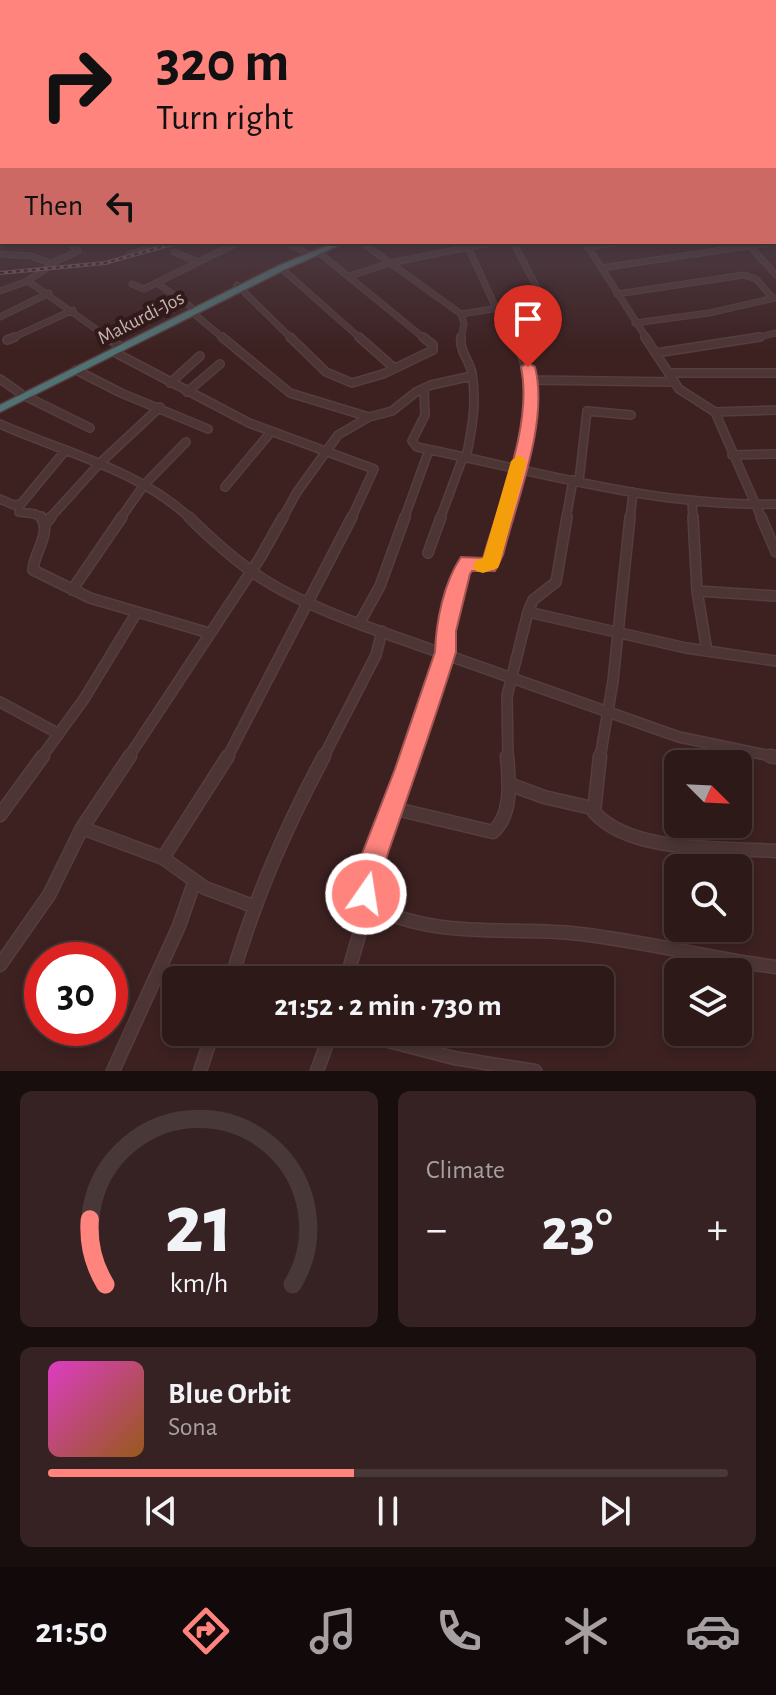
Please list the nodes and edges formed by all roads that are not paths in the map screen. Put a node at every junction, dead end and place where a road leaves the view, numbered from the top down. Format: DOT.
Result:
graph roads {
  1 [pos="77,250"];
  2 [pos="145,250"];
  3 [pos="221,250"];
  4 [pos="301,250"];
  5 [pos="314,250"];
  6 [pos="320,250"];
  7 [pos="372,250"];
  8 [pos="453,250"];
  9 [pos="469,250"];
  10 [pos="517,250"];
  11 [pos="590,250"];
  12 [pos="694,250"];
  13 [pos="717,250"];
  14 [pos="753,250"];
  15 [pos="317,251"];
  16 [pos="174,252"];
  17 [pos="306,253"];
  18 [pos="0,254"];
  19 [pos="130,254"];
  20 [pos="696,254"];
  21 [pos="196,261"];
  22 [pos="52,263"];
  23 [pos="390,263"];
  24 [pos="281,268"];
  25 [pos="601,268"];
  26 [pos="776,275"];
  27 [pos="350,276"];
  28 [pos="27,281"];
  29 [pos="157,283"];
  30 [pos="132,284"];
  31 [pos="239,286"];
  32 [pos="0,291"];
  33 [pos="49,293"];
  34 [pos="617,294"];
  35 [pos="775,298"];
  36 [pos="496,308"];
  37 [pos="507,309"];
  38 [pos="73,310"];
  39 [pos="192,310"];
  40 [pos="461,314"];
  41 [pos="0,317"];
  42 [pos="635,323"];
  43 [pos="776,333"];
  44 [pos="7,340"];
  45 [pos="116,348"];
  46 [pos="656,353"];
  47 [pos="200,356"];
  48 [pos="220,364"];
  49 [pos="393,367"];
  50 [pos="76,370"];
  51 [pos="669,373"];
  52 [pos="776,373"];
  53 [pos="472,376"];
  54 [pos="0,379"];
  55 [pos="532,380"];
  56 [pos="674,382"];
  57 [pos="170,383"];
  58 [pos="187,392"];
  59 [pos="424,392"];
  60 [pos="22,395"];
  61 [pos="0,406"];
  62 [pos="160,407"];
  63 [pos="776,410"];
  64 [pos="715,412"];
  65 [pos="631,415"];
  66 [pos="369,417"];
  67 [pos="0,424"];
  68 [pos="90,428"];
  69 [pos="208,429"];
  70 [pos="270,433"];
  71 [pos="186,442"];
  72 [pos="429,450"];
  73 [pos="64,452"];
  74 [pos="324,452"];
  75 [pos="776,454"];
  76 [pos="732,455"];
  77 [pos="465,458"];
  78 [pos="99,464"];
  79 [pos="516,469"];
  80 [pos="576,480"];
  81 [pos="144,485"];
  82 [pos="225,487"];
  83 [pos="633,492"];
  84 [pos="0,499"];
  85 [pos="692,500"];
  86 [pos="776,504"];
  87 [pos="19,505"];
  88 [pos="754,506"];
  89 [pos="46,523"];
  90 [pos="776,552"];
  91 [pos="428,553"];
  92 [pos="250,572"];
  93 [pos="72,590"];
  94 [pos="697,591"];
  95 [pos="776,596"];
  96 [pos="307,605"];
  97 [pos="137,612"];
  98 [pos="528,612"];
  99 [pos="359,624"];
  100 [pos="382,631"];
  101 [pos="209,633"];
  102 [pos="619,633"];
  103 [pos="707,651"];
  104 [pos="445,652"];
  105 [pos="776,661"];
  106 [pos="512,676"];
  107 [pos="0,702"];
  108 [pos="605,713"];
  109 [pos="43,731"];
  110 [pos="59,734"];
  111 [pos="48,749"];
  112 [pos="776,757"];
  113 [pos="509,784"];
  114 [pos="392,808"];
  115 [pos="592,808"];
  116 [pos="0,815"];
  117 [pos="82,828"];
  118 [pos="776,851"];
  119 [pos="163,858"];
  120 [pos="194,883"];
  121 [pos="368,904"];
  122 [pos="253,906"];
  123 [pos="0,965"];
  124 [pos="235,966"];
  125 [pos="350,966"];
  126 [pos="776,967"];
  127 [pos="208,1046"];
  128 [pos="326,1046"];
  129 [pos="408,1046"];
  130 [pos="113,1071"];
  131 [pos="200,1071"];
  132 [pos="317,1071"];
  133 [pos="535,1071"];
  1 -- 22 [label="street"];
  2 -- 19 [label="street"];
  3 -- 21 [label="street"];
  4 -- 17 [label="street"];
  5 -- 17 [label="highway, Makurdi-Jos"];
  6 -- 15 [label="highway, Makurdi-Jos"];
  7 -- 23 [label="street"];
  8 -- 23 [label="street"];
  9 -- 36 [label="street"];
  10 -- 37 [label="street"];
  11 -- 25 [label="street"];
  12 -- 20 [label="street"];
  13 -- 20 [label="street"];
  14 -- 26 [label="street"];
  15 -- 24 [label="highway, Makurdi-Jos"];
  15 -- 27 [label="street"];
  16 -- 21 [label="street"];
  17 -- 31 [label="highway, Makurdi-Jos"];
  18 -- 22 [label="street"];
  20 -- 25 [label="street"];
  21 -- 29 [label="street"];
  22 -- 28 [label="street"];
  23 -- 27 [label="street"];
  23 -- 40 [label="street"];
  24 -- 31 [label="highway, Makurdi-Jos"];
  24 -- 49 [label="street"];
  25 -- 34 [label="street"];
  27 -- 49 [label="street"];
  28 -- 32 [label="street"];
  28 -- 33 [label="street"];
  29 -- 30 [label="street"];
  29 -- 39 [label="street"];
  31 -- 39 [label="highway, Makurdi-Jos"];
  31 -- 49 [label="street"];
  33 -- 38 [label="street"];
  33 -- 41 [label="street"];
  34 -- 35 [label="street"];
  34 -- 42 [label="street"];
  35 -- 42 [label="street"];
  36 -- 37 [label="street"];
  36 -- 40 [label="street"];
  37 -- 55 [label="street"];
  38 -- 44 [label="street"];
  38 -- 45 [label="street"];
  39 -- 45 [label="highway, Makurdi-Jos"];
  39 -- 66 [label="street"];
  40 -- 53 [label="street"];
  42 -- 46 [label="street"];
  43 -- 46 [label="street"];
  45 -- 50 [label="highway, Makurdi-Jos"];
  45 -- 57 [label="street"];
  45 -- 60 [label="highway, Makurdi-Jos"];
  46 -- 51 [label="street"];
  47 -- 57 [label="street"];
  48 -- 58 [label="street"];
  50 -- 60 [label="highway, Makurdi-Jos"];
  50 -- 62 [label="street"];
  51 -- 52 [label="street"];
  51 -- 56 [label="street"];
  53 -- 59 [label="street"];
  53 -- 77 [label="street"];
  54 -- 60 [label="street"];
  55 -- 56 [label="street"];
  55 -- 79 [label="street"];
  56 -- 64 [label="street"];
  57 -- 58 [label="street"];
  58 -- 70 [label="street"];
  59 -- 66 [label="street"];
  59 -- 72 [label="street"];
  60 -- 61 [label="highway, Makurdi-Jos"];
  60 -- 68 [label="street"];
  62 -- 69 [label="street"];
  62 -- 78 [label="street"];
  63 -- 64 [label="street"];
  64 -- 76 [label="street"];
  65 -- 80 [label="street"];
  66 -- 74 [label="street"];
  67 -- 73 [label="street"];
  70 -- 74 [label="street"];
  70 -- 82 [label="street"];
  71 -- 81 [label="street"];
  72 -- 77 [label="street"];
  72 -- 99 [label="street"];
  73 -- 78 [label="street"];
  73 -- 87 [label="street"];
  74 -- 92 [label="street"];
  74 -- 96 [label="street"];
  75 -- 76 [label="street"];
  76 -- 88 [label="street"];
  77 -- 79 [label="street"];
  77 -- 91 [label="street"];
  78 -- 81 [label="street"];
  78 -- 89 [label="street"];
  79 -- 80 [label="street"];
  79 -- 104 [label="street"];
  80 -- 83 [label="street"];
  80 -- 98 [label="street"];
  81 -- 92 [label="street"];
  81 -- 93 [label="street"];
  83 -- 85 [label="street"];
  83 -- 102 [label="street"];
  84 -- 87 [label="street"];
  85 -- 88 [label="street"];
  85 -- 94 [label="street"];
  86 -- 88 [label="street"];
  87 -- 89 [label="street"];
  88 -- 90 [label="street"];
  89 -- 93 [label="street"];
  92 -- 96 [label="street"];
  92 -- 101 [label="street"];
  93 -- 97 [label="street"];
  94 -- 95 [label="street"];
  94 -- 103 [label="street"];
  96 -- 99 [label="street"];
  96 -- 119 [label="street"];
  97 -- 101 [label="street"];
  97 -- 110 [label="street"];
  98 -- 102 [label="street"];
  98 -- 106 [label="street"];
  99 -- 100 [label="street"];
  100 -- 104 [label="street"];
  100 -- 122 [label="street"];
  101 -- 117 [label="street"];
  102 -- 103 [label="street"];
  102 -- 108 [label="street"];
  103 -- 105 [label="street"];
  104 -- 106 [label="street"];
  104 -- 114 [label="street"];
  106 -- 108 [label="street"];
  106 -- 113 [label="street"];
  107 -- 109 [label="street"];
  108 -- 112 [label="street"];
  108 -- 115 [label="street"];
  109 -- 110 [label="street"];
  109 -- 111 [label="street"];
  110 -- 111 [label="street"];
  111 -- 116 [label="street"];
  113 -- 114 [label="street"];
  113 -- 115 [label="street"];
  114 -- 121 [label="street"];
  115 -- 118 [label="street"];
  117 -- 119 [label="street"];
  117 -- 123 [label="street"];
  119 -- 120 [label="street"];
  120 -- 122 [label="street"];
  120 -- 130 [label="street"];
  121 -- 125 [label="street"];
  121 -- 126 [label="street"];
  122 -- 124 [label="street"];
  127 -- 131 [label="street"];
  128 -- 132 [label="street"];
  129 -- 133 [label="street"];
}
